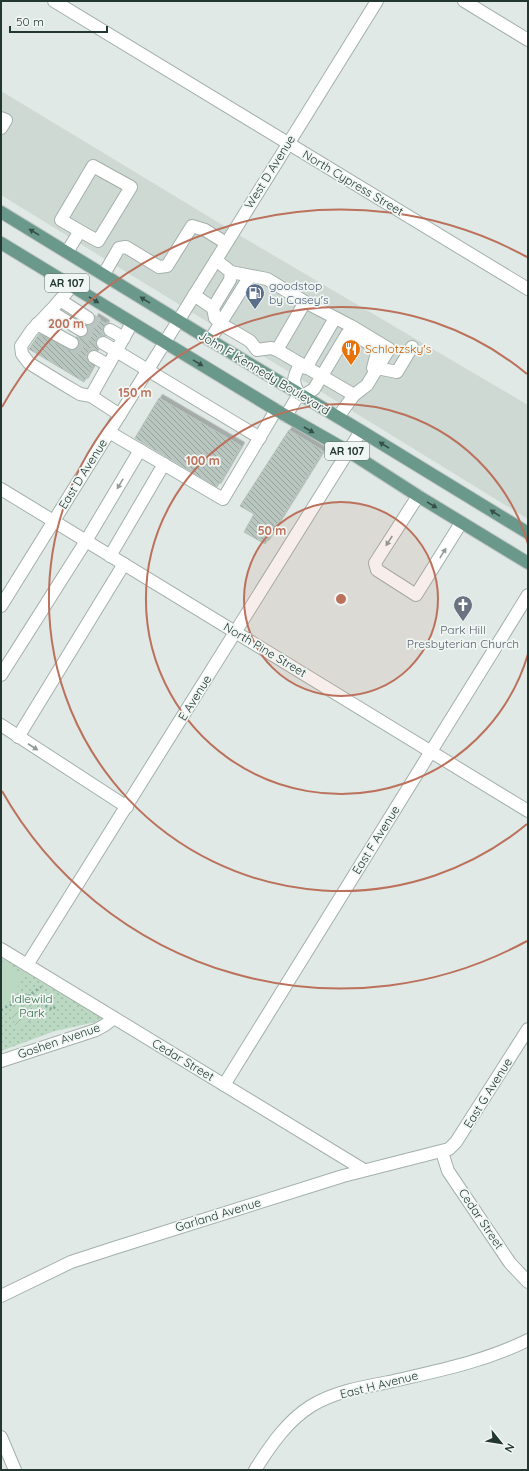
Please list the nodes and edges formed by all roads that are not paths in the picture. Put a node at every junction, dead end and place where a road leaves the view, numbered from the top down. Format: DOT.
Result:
graph roads {
  1 [pos="54,1"];
  2 [pos="377,1"];
  3 [pos="464,1"];
  4 [pos="528,40"];
  5 [pos="1,118"];
  6 [pos="1,128"];
  7 [pos="288,144"];
  8 [pos="1,212"];
  9 [pos="80,231"];
  10 [pos="1,243"];
  11 [pos="226,243"];
  12 [pos="67,252"];
  13 [pos="216,260"];
  14 [pos="231,272"];
  15 [pos="104,274"];
  16 [pos="250,276"];
  17 [pos="72,286"];
  18 [pos="528,289"];
  19 [pos="194,295"];
  20 [pos="60,300"];
  21 [pos="305,302"];
  22 [pos="213,308"];
  23 [pos="50,311"];
  24 [pos="88,318"];
  25 [pos="335,318"];
  26 [pos="178,321"];
  27 [pos="132,323"];
  28 [pos="37,324"];
  29 [pos="220,324"];
  30 [pos="80,330"];
  31 [pos="110,330"];
  32 [pos="124,338"];
  33 [pos="210,340"];
  34 [pos="103,342"];
  35 [pos="164,342"];
  36 [pos="72,343"];
  37 [pos="412,347"];
  38 [pos="257,350"];
  39 [pos="277,350"];
  40 [pos="116,351"];
  41 [pos="94,357"];
  42 [pos="108,365"];
  43 [pos="250,365"];
  44 [pos="303,366"];
  45 [pos="377,368"];
  46 [pos="148,370"];
  47 [pos="321,376"];
  48 [pos="367,385"];
  49 [pos="299,394"];
  50 [pos="354,395"];
  51 [pos="91,396"];
  52 [pos="281,413"];
  53 [pos="120,414"];
  54 [pos="338,418"];
  55 [pos="361,431"];
  56 [pos="109,432"];
  57 [pos="260,438"];
  58 [pos="140,450"];
  59 [pos="348,452"];
  60 [pos="164,464"];
  61 [pos="1,489"];
  62 [pos="418,496"];
  63 [pos="54,521"];
  64 [pos="461,523"];
  65 [pos="528,533"];
  66 [pos="86,541"];
  67 [pos="110,556"];
  68 [pos="528,563"];
  69 [pos="124,564"];
  70 [pos="528,595"];
  71 [pos="1,606"];
  72 [pos="236,633"];
  73 [pos="1,675"];
  74 [pos="1,724"];
  75 [pos="18,737"];
  76 [pos="431,751"];
  77 [pos="127,807"];
  78 [pos="528,811"];
  79 [pos="1,949"];
  80 [pos="27,965"];
  81 [pos="114,1018"];
  82 [pos="528,1029"];
  83 [pos="1,1061"];
  84 [pos="224,1085"];
  85 [pos="442,1152"];
  86 [pos="364,1170"];
  87 [pos="528,1282"];
  88 [pos="1,1296"];
  89 [pos="528,1340"];
  90 [pos="1,1437"];
  91 [pos="15,1470"];
  92 [pos="255,1470"];
  1 -- 7 [label="street, North Cypress Street"];
  2 -- 7 [label="street, West D Avenue"];
  3 -- 4 [label="street"];
  5 -- 6 [label="street"];
  7 -- 11 [label="street, West D Avenue"];
  7 -- 18 [label="street, North Cypress Street"];
  12 -- 8 [label="main road, John F Kennedy Boulevard / AR 107, one-way"];
  9 -- 9 [label="street"];
  9 -- 12 [label="street"];
  10 -- 17 [label="main road, John F Kennedy Boulevard / AR 107"];
  11 -- 13 [label="street, West D Avenue"];
  11 -- 15 [label="street"];
  12 -- 15 [label="main road, John F Kennedy Boulevard / AR 107"];
  13 -- 14 [label="street"];
  13 -- 19 [label="street, West D Avenue"];
  14 -- 16 [label="street"];
  14 -- 22 [label="street"];
  26 -- 15 [label="main road, John F Kennedy Boulevard / AR 107, one-way"];
  16 -- 21 [label="street"];
  16 -- 29 [label="street"];
  17 -- 20 [label="street"];
  17 -- 27 [label="main road, John F Kennedy Boulevard / AR 107, one-way"];
  19 -- 22 [label="street"];
  19 -- 26 [label="street, West D Avenue"];
  20 -- 23 [label="street"];
  20 -- 24 [label="street"];
  21 -- 25 [label="street"];
  21 -- 39 [label="street"];
  22 -- 29 [label="street"];
  23 -- 28 [label="street"];
  23 -- 30 [label="street"];
  25 -- 44 [label="street"];
  25 -- 45 [label="street"];
  26 -- 33 [label="main road, John F Kennedy Boulevard / AR 107"];
  26 -- 35 [label="street, West D Avenue"];
  27 -- 32 [label="street"];
  27 -- 35 [label="main road, John F Kennedy Boulevard / AR 107"];
  28 -- 36 [label="street"];
  28 -- 51 [label="street"];
  29 -- 33 [label="street"];
  29 -- 38 [label="street"];
  31 -- 32 [label="street"];
  32 -- 40 [label="street"];
  33 -- 43 [label="main road, John F Kennedy Boulevard / AR 107"];
  34 -- 40 [label="street"];
  35 -- 46 [label="street, East D Avenue"];
  35 -- 52 [label="main road, John F Kennedy Boulevard / AR 107, one-way"];
  37 -- 45 [label="street"];
  38 -- 39 [label="street"];
  38 -- 43 [label="street"];
  39 -- 44 [label="street"];
  40 -- 42 [label="street"];
  40 -- 46 [label="street"];
  41 -- 42 [label="street"];
  42 -- 51 [label="street"];
  43 -- 49 [label="main road, John F Kennedy Boulevard / AR 107"];
  44 -- 47 [label="street"];
  44 -- 49 [label="street"];
  45 -- 48 [label="street"];
  46 -- 53 [label="street, East D Avenue"];
  46 -- 57 [label="street"];
  47 -- 48 [label="street"];
  47 -- 49 [label="street"];
  47 -- 50 [label="street"];
  48 -- 50 [label="street"];
  49 -- 52 [label="street"];
  49 -- 54 [label="main road, John F Kennedy Boulevard / AR 107"];
  50 -- 54 [label="street"];
  51 -- 53 [label="street"];
  52 -- 57 [label="street"];
  52 -- 59 [label="main road, John F Kennedy Boulevard / AR 107, one-way"];
  53 -- 56 [label="street, East D Avenue"];
  54 -- 55 [label="main road, John F Kennedy Boulevard / AR 107"];
  55 -- 59 [label="street, E Avenue"];
  65 -- 55 [label="main road, John F Kennedy Boulevard / AR 107, one-way"];
  56 -- 58 [label="street"];
  56 -- 63 [label="street, East D Avenue"];
  57 -- 60 [label="street"];
  58 -- 60 [label="street"];
  58 -- 66 [label="street, one-way"];
  59 -- 62 [label="main road, John F Kennedy Boulevard / AR 107"];
  59 -- 72 [label="street, E Avenue"];
  60 -- 67 [label="street"];
  61 -- 63 [label="street, North Pine Street"];
  62 -- 64 [label="main road, John F Kennedy Boulevard / AR 107, one-way"];
  62 -- 64 [label="street, one-way"];
  63 -- 66 [label="street, North Pine Street"];
  63 -- 71 [label="street, East D Avenue"];
  64 -- 68 [label="main road, John F Kennedy Boulevard / AR 107"];
  66 -- 67 [label="street, North Pine Street"];
  66 -- 73 [label="street"];
  67 -- 69 [label="street, North Pine Street"];
  69 -- 72 [label="street, North Pine Street"];
  69 -- 75 [label="street"];
  70 -- 76 [label="street, East F Avenue"];
  72 -- 76 [label="street, North Pine Street"];
  72 -- 77 [label="street, E Avenue"];
  74 -- 75 [label="street"];
  75 -- 77 [label="street, one-way"];
  76 -- 78 [label="street, North Pine Street"];
  76 -- 84 [label="street, East F Avenue"];
  77 -- 80 [label="street, E Avenue"];
  79 -- 80 [label="street, Cedar Street"];
  80 -- 81 [label="street, Cedar Street"];
  81 -- 83 [label="street, Goshen Avenue"];
  81 -- 84 [label="street, Cedar Street"];
  82 -- 85 [label="street, East G Avenue"];
  84 -- 86 [label="street, Cedar Street"];
  85 -- 86 [label="street, Garland Avenue"];
  85 -- 87 [label="street, Cedar Street"];
  86 -- 88 [label="street, Garland Avenue"];
  89 -- 92 [label="street, East H Avenue"];
  90 -- 91 [label="street"];
}
